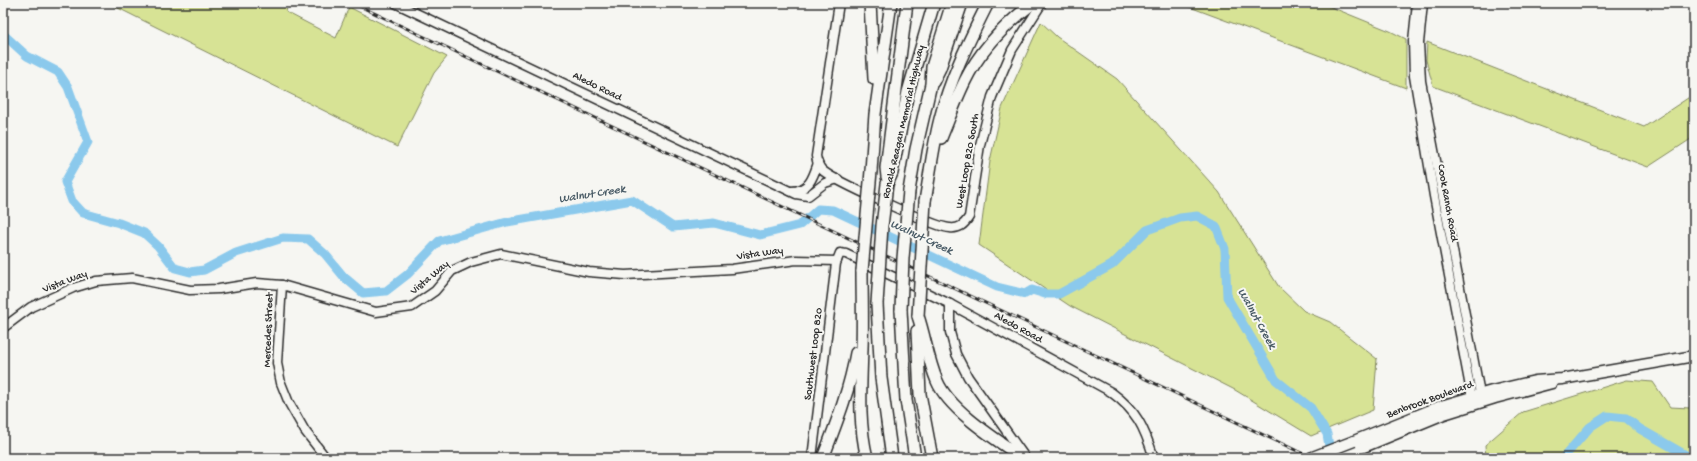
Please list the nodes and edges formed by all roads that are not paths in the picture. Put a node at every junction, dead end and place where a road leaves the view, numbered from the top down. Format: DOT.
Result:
graph roads {
  1 [pos="394,3"];
  2 [pos="839,3"];
  3 [pos="870,3"];
  4 [pos="891,3"];
  5 [pos="907,3"];
  6 [pos="934,3"];
  7 [pos="952,3"];
  8 [pos="962,3"];
  9 [pos="988,3"];
  10 [pos="1033,3"];
  11 [pos="1042,3"];
  12 [pos="1416,3"];
  13 [pos="1423,3"];
  14 [pos="931,84"];
  15 [pos="875,114"];
  16 [pos="934,155"];
  17 [pos="818,164"];
  18 [pos="838,179"];
  19 [pos="888,184"];
  20 [pos="790,191"];
  21 [pos="838,257"];
  22 [pos="282,285"];
  23 [pos="950,304"];
  24 [pos="918,316"];
  25 [pos="861,317"];
  26 [pos="3,328"];
  27 [pos="1694,356"];
  28 [pos="1477,399"];
  29 [pos="1356,445"];
  30 [pos="326,458"];
  31 [pos="812,458"];
  32 [pos="823,458"];
  33 [pos="867,458"];
  34 [pos="892,458"];
  35 [pos="914,458"];
  36 [pos="932,458"];
  37 [pos="1024,458"];
  38 [pos="1154,458"];
  39 [pos="1310,458"];
  40 [pos="1337,458"];
  1 -- 20 [label="street, Aledo Road"];
  2 -- 17 [label="street"];
  3 -- 15 [label="highway"];
  4 -- 15 [label="highway"];
  5 -- 19 [label="highway"];
  6 -- 19 [label="highway, Ronald Reagan Memorial Highway"];
  7 -- 14 [label="highway, Ronald Reagan Memorial Highway"];
  8 -- 14 [label="highway"];
  9 -- 16 [label="highway"];
  10 -- 16 [label="highway"];
  11 -- 18 [label="street, West Loop 820 South"];
  12 -- 28 [label="street, Cook Ranch Road"];
  13 -- 28 [label="street, Cook Ranch Road"];
  14 -- 35 [label="highway, Ronald Reagan Memorial Highway, bridge"];
  15 -- 25 [label="highway, bridge"];
  16 -- 24 [label="highway, bridge"];
  17 -- 18 [label="street, West Loop 820 South"];
  17 -- 20 [label="street"];
  18 -- 20 [label="street, Aledo Road"];
  19 -- 34 [label="highway, Ronald Reagan Memorial Highway, bridge"];
  21 -- 22 [label="street, Vista Way"];
  21 -- 23 [label="street, Aledo Road"];
  21 -- 31 [label="street, Southwest Loop 820"];
  22 -- 26 [label="street, Vista Way"];
  22 -- 30 [label="street, Mercedes Street"];
  23 -- 37 [label="street"];
  23 -- 38 [label="street, Aledo Road"];
  24 -- 36 [label="highway"];
  24 -- 37 [label="highway"];
  25 -- 32 [label="highway"];
  25 -- 33 [label="highway"];
  27 -- 28 [label="main road, Benbrook Boulevard"];
  28 -- 29 [label="main road, Benbrook Boulevard"];
  29 -- 39 [label="main road, Benbrook Boulevard, bridge"];
  29 -- 40 [label="main road, Benbrook Boulevard"];
}
